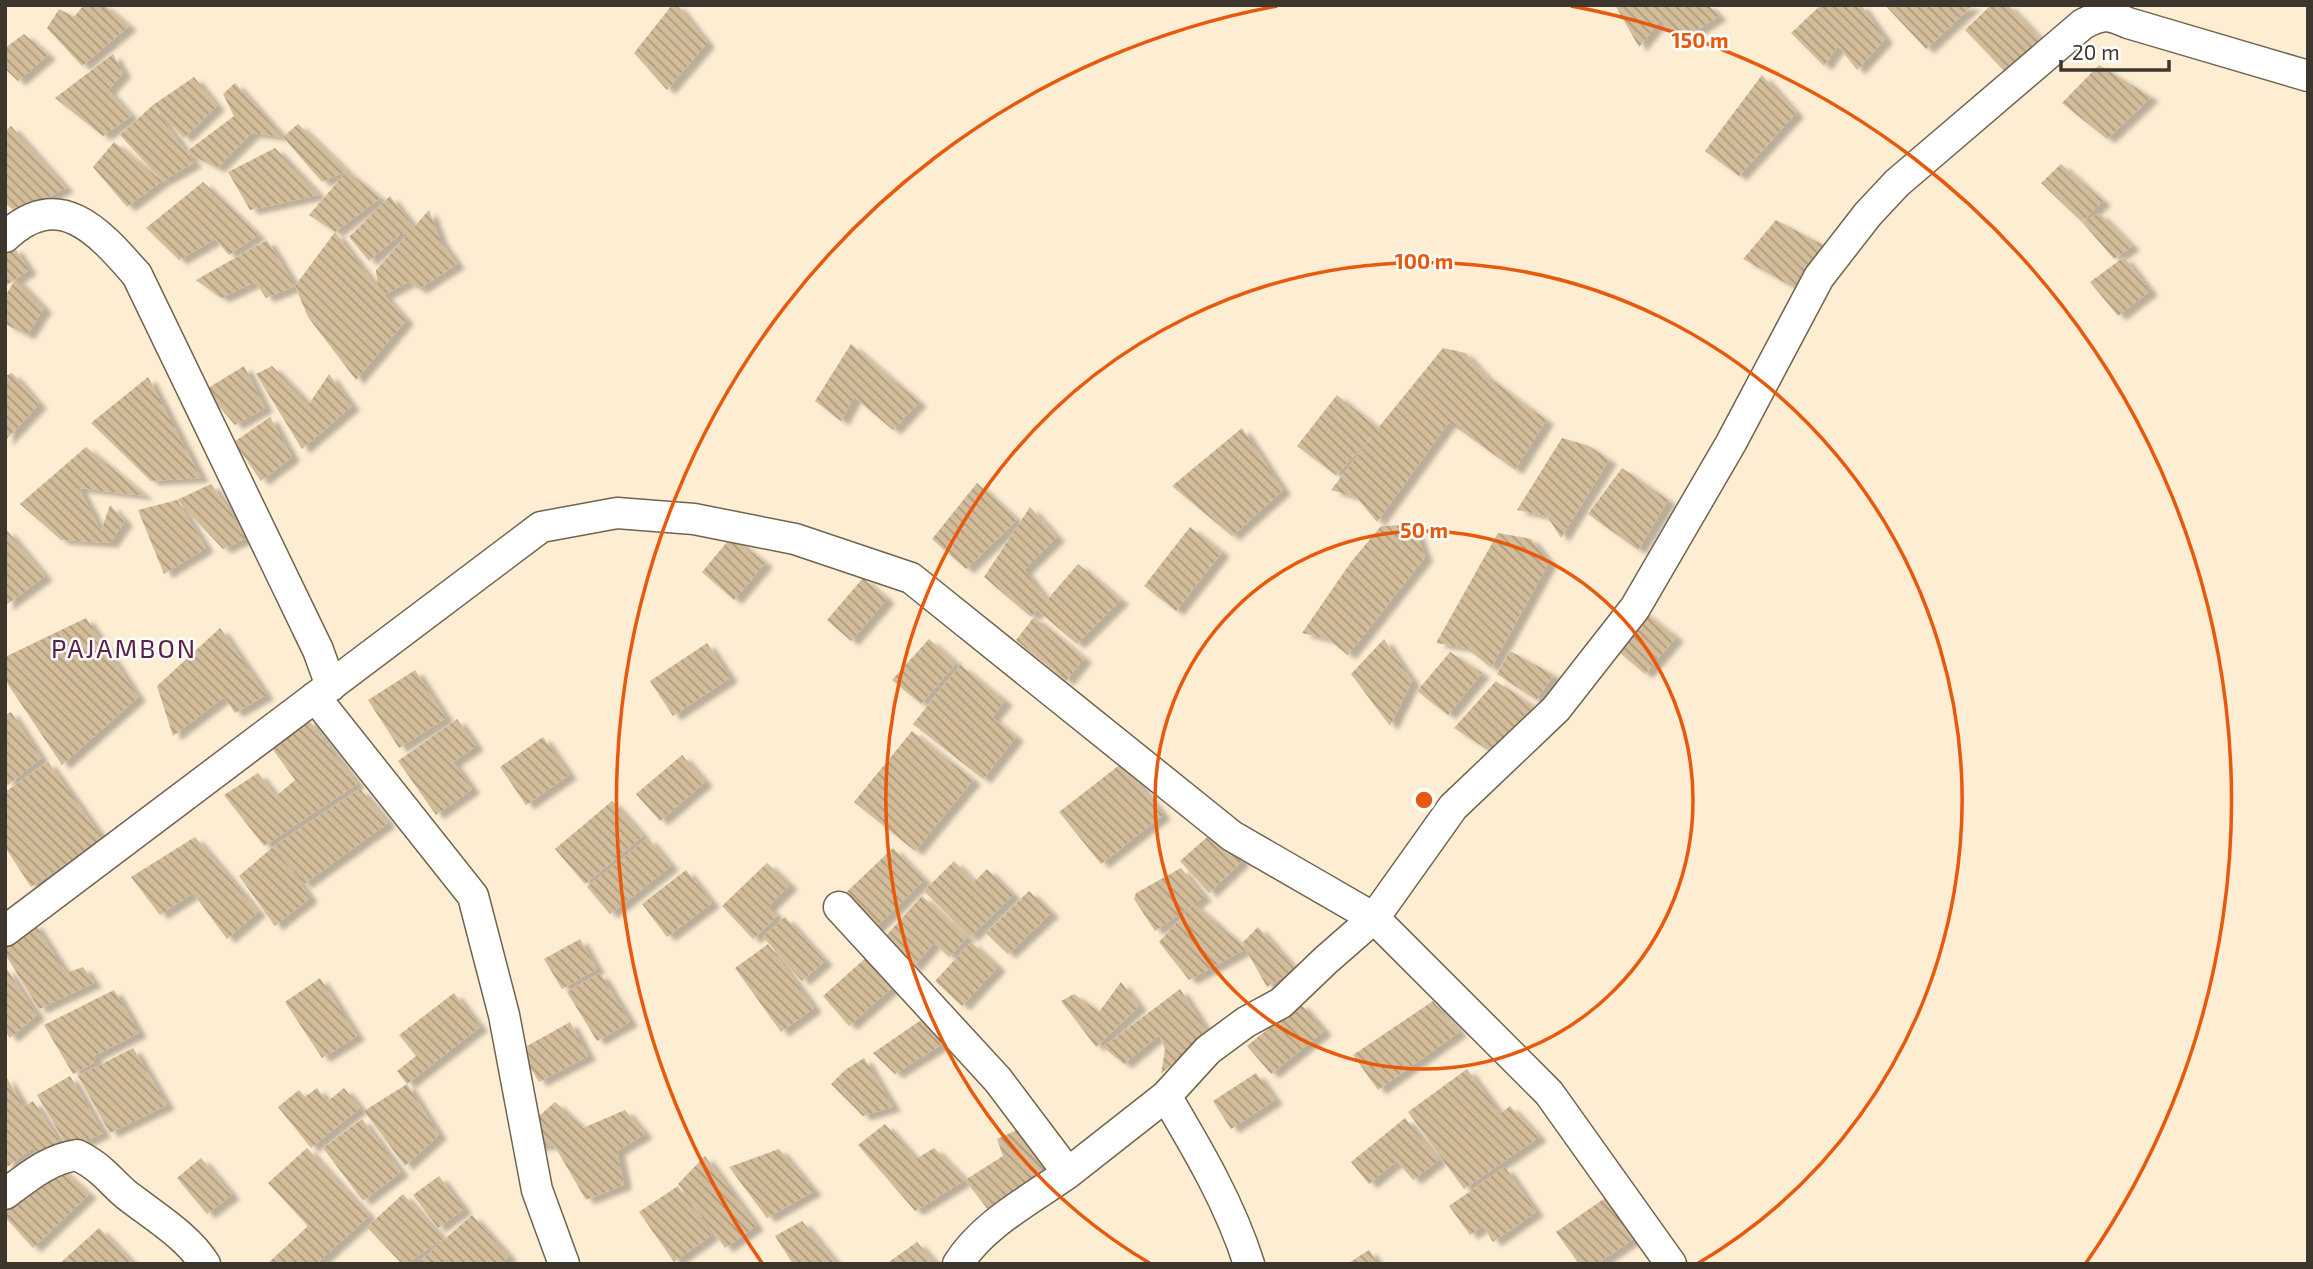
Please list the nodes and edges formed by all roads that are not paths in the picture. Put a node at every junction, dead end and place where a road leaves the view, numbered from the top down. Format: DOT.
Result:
graph roads {
  1 [pos="2308,76"];
  2 [pos="5,237"];
  3 [pos="323,691"];
  4 [pos="839,907"];
  5 [pos="1374,918"];
  6 [pos="5,931"];
  7 [pos="1166,1096"];
  8 [pos="1068,1173"];
  9 [pos="5,1194"];
  10 [pos="205,1264"];
  11 [pos="564,1264"];
  12 [pos="958,1264"];
  13 [pos="1249,1264"];
  14 [pos="1671,1264"];
  1 -- 5 [label="street"];
  2 -- 3 [label="street"];
  3 -- 5 [label="street"];
  3 -- 6 [label="street"];
  3 -- 11 [label="street"];
  4 -- 8 [label="street"];
  5 -- 7 [label="street"];
  5 -- 14 [label="street"];
  7 -- 8 [label="street"];
  7 -- 13 [label="street"];
  8 -- 12 [label="street"];
  9 -- 10 [label="street"];
}
